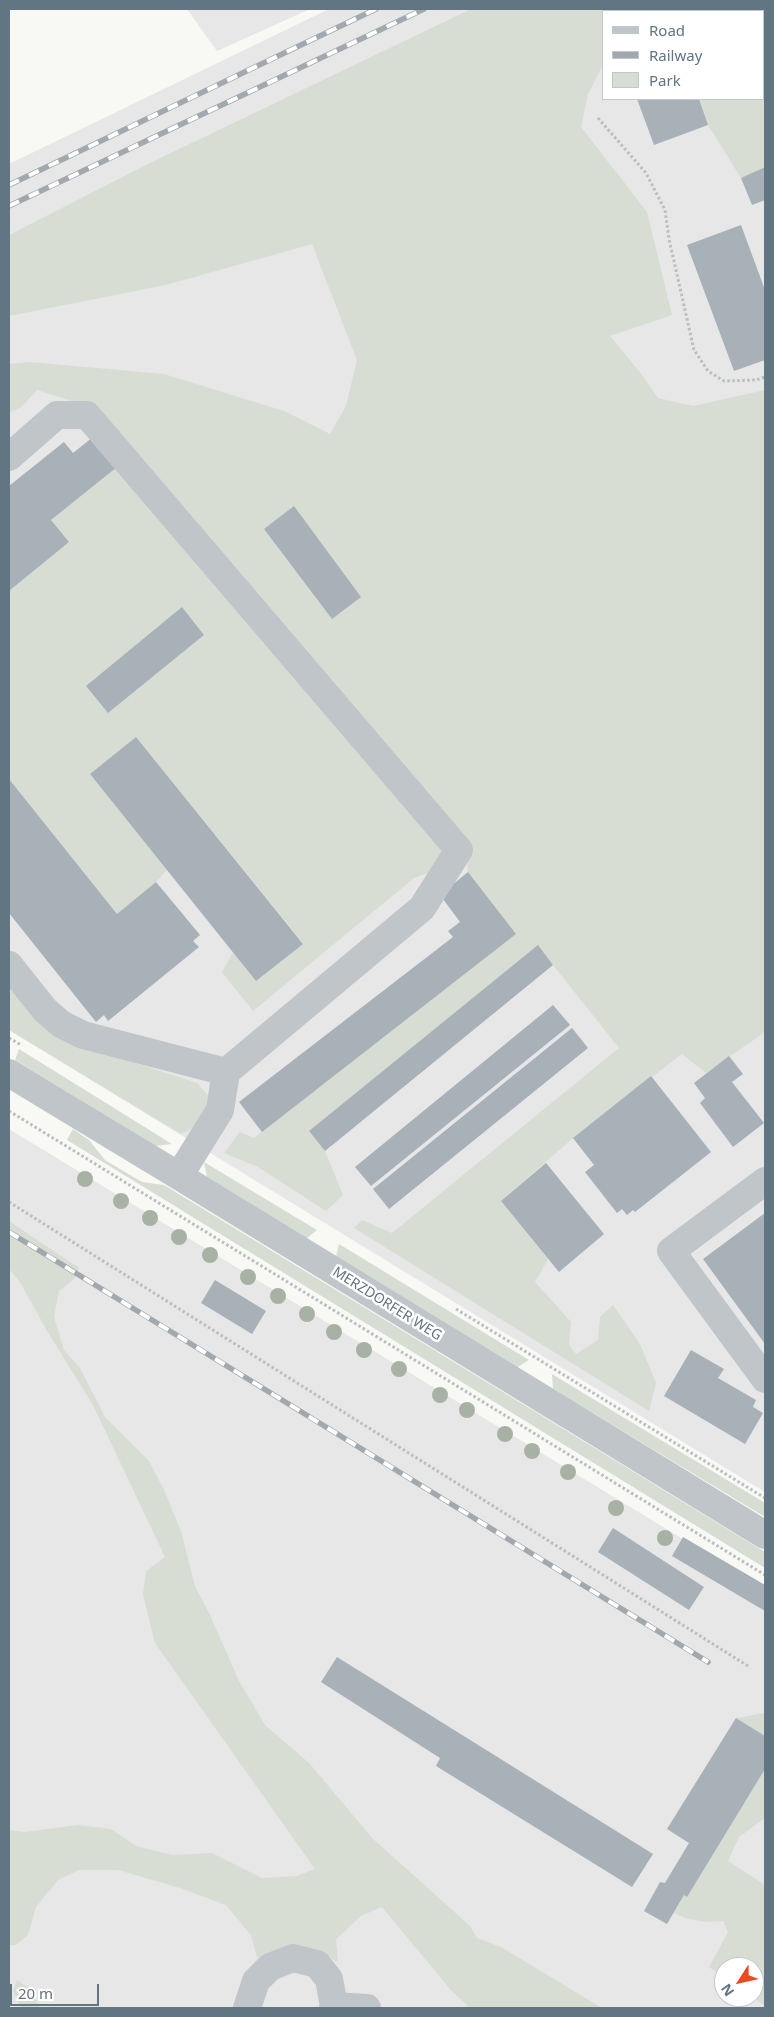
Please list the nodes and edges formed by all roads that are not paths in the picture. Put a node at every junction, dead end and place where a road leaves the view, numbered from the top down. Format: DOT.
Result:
graph roads {
  1 [pos="9,457"];
  2 [pos="9,965"];
  3 [pos="226,1072"];
  4 [pos="9,1074"];
  5 [pos="179,1176"];
  6 [pos="765,1181"];
  7 [pos="765,1378"];
  8 [pos="765,1535"];
  9 [pos="333,2007"];
  10 [pos="247,2008"];
  11 [pos="367,2008"];
  1 -- 3 [label="street"];
  2 -- 3 [label="street"];
  3 -- 5 [label="street"];
  4 -- 5 [label="street, MERZDORFER WEG"];
  5 -- 8 [label="street, MERZDORFER WEG"];
  6 -- 7 [label="street"];
  9 -- 10 [label="street"];
  9 -- 11 [label="street"];
}
